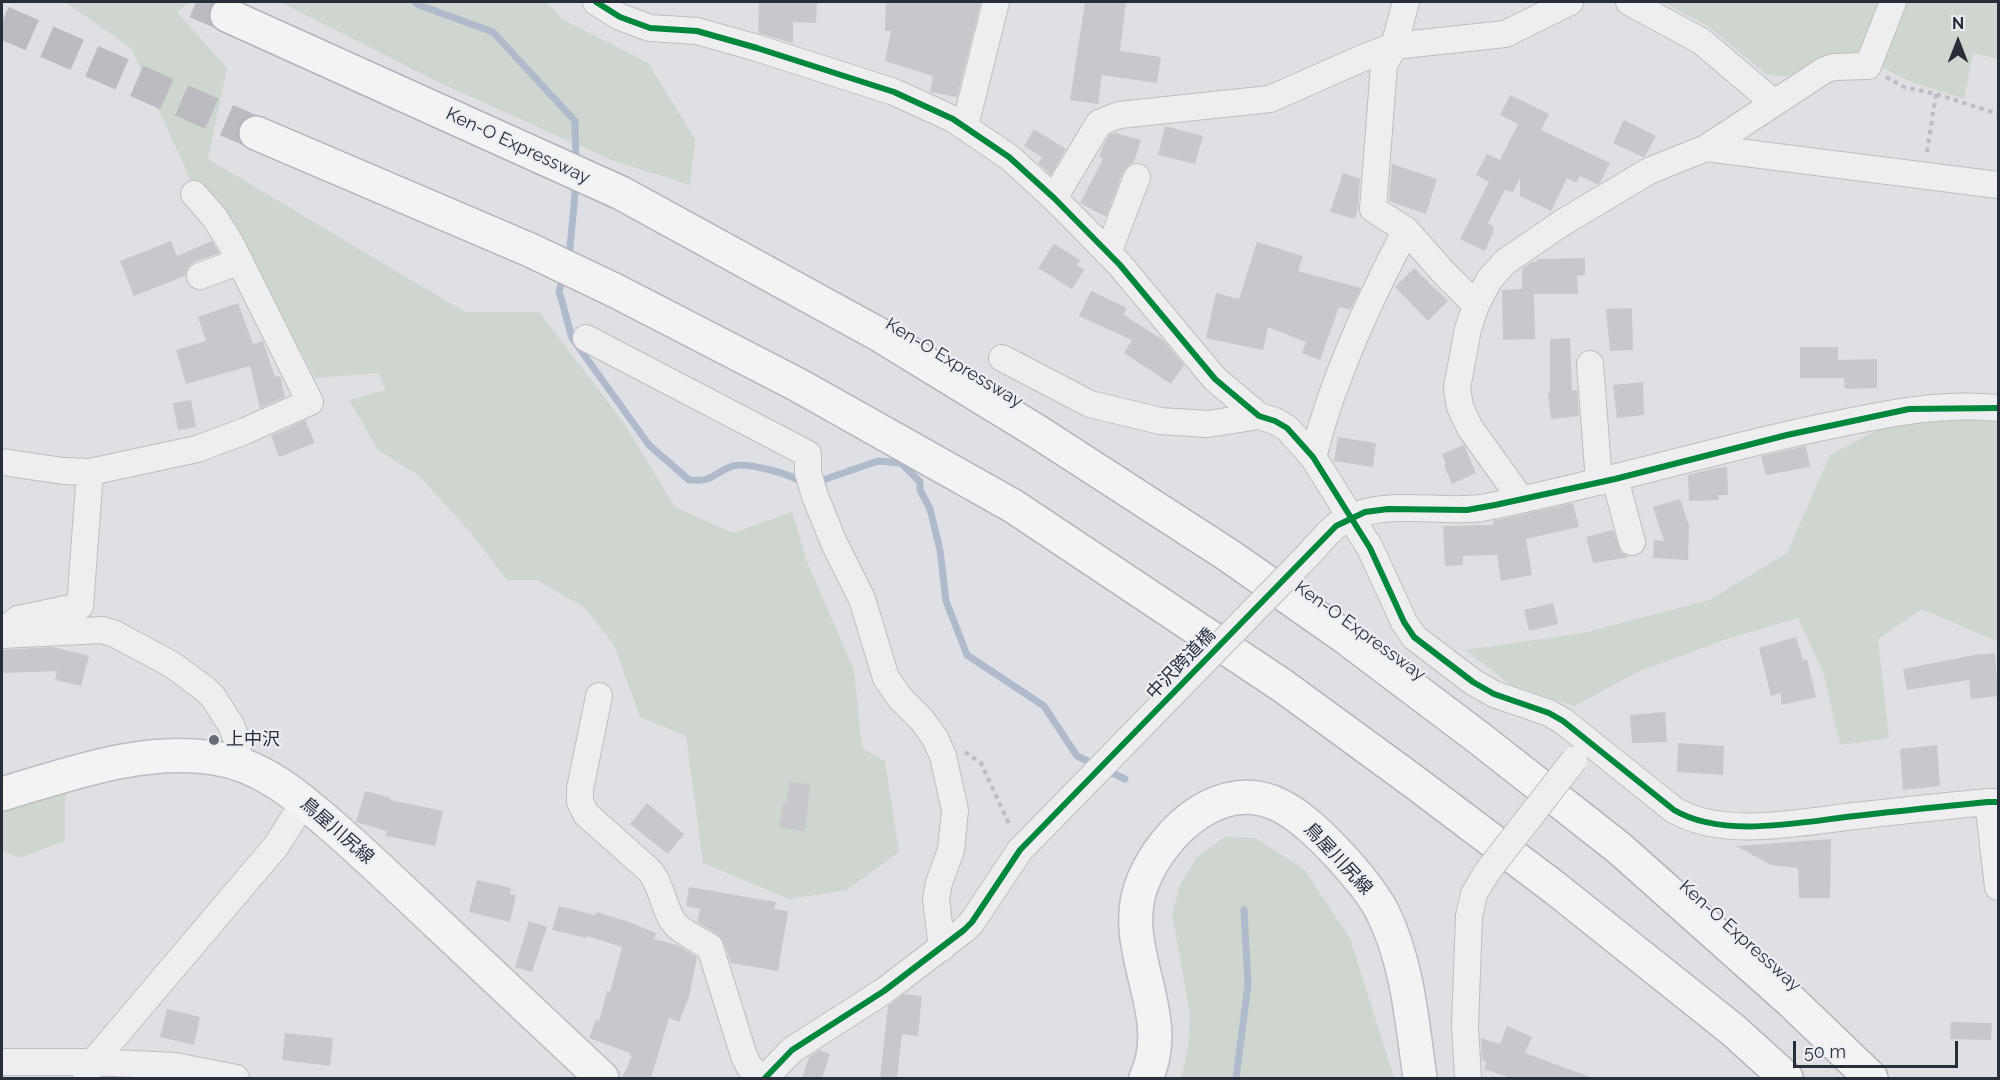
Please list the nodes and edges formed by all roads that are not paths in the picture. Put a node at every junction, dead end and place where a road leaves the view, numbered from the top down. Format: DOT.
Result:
graph roads {
  1 [pos="596,2"];
  2 [pos="996,2"];
  3 [pos="1406,2"];
  4 [pos="1570,2"];
  5 [pos="1629,2"];
  6 [pos="1893,2"];
  7 [pos="227,15"];
  8 [pos="1394,46"];
  9 [pos="1773,102"];
  10 [pos="965,126"];
  11 [pos="256,133"];
  12 [pos="1706,148"];
  13 [pos="1137,177"];
  14 [pos="1998,185"];
  15 [pos="194,194"];
  16 [pos="1054,198"];
  17 [pos="1406,230"];
  18 [pos="1108,253"];
  19 [pos="240,261"];
  20 [pos="200,276"];
  21 [pos="1476,305"];
  22 [pos="586,338"];
  23 [pos="1002,358"];
  24 [pos="1590,364"];
  25 [pos="1998,408"];
  26 [pos="1259,416"];
  27 [pos="1313,457"];
  28 [pos="2,462"];
  29 [pos="90,472"];
  30 [pos="1607,480"];
  31 [pos="1521,499"];
  32 [pos="1350,518"];
  33 [pos="1632,542"];
  34 [pos="2,634"];
  35 [pos="599,696"];
  36 [pos="1582,752"];
  37 [pos="237,763"];
  38 [pos="2,794"];
  39 [pos="304,802"];
  40 [pos="1993,802"];
  41 [pos="1998,887"];
  42 [pos="942,948"];
  43 [pos="2,1062"];
  44 [pos="89,1070"];
  45 [pos="236,1078"];
  46 [pos="602,1078"];
  47 [pos="761,1078"];
  48 [pos="765,1078"];
  49 [pos="1146,1078"];
  50 [pos="1420,1078"];
  51 [pos="1468,1078"];
  52 [pos="1786,1078"];
  53 [pos="1871,1078"];
  1 -- 10 [label="street"];
  2 -- 10 [label="street"];
  3 -- 8 [label="street"];
  4 -- 8 [label="street"];
  5 -- 9 [label="street"];
  6 -- 9 [label="street"];
  7 -- 53 [label="main road, Ken-O Expressway"];
  8 -- 16 [label="street"];
  8 -- 17 [label="street"];
  9 -- 12 [label="street"];
  10 -- 16 [label="street"];
  11 -- 52 [label="main road"];
  12 -- 14 [label="street"];
  12 -- 21 [label="street"];
  13 -- 18 [label="street"];
  15 -- 19 [label="street"];
  16 -- 18 [label="street"];
  17 -- 21 [label="street"];
  17 -- 27 [label="street"];
  18 -- 26 [label="street"];
  19 -- 20 [label="street"];
  19 -- 29 [label="street"];
  21 -- 31 [label="street"];
  22 -- 42 [label="street"];
  23 -- 26 [label="street"];
  24 -- 30 [label="street"];
  25 -- 30 [label="street"];
  26 -- 27 [label="street"];
  27 -- 32 [label="street"];
  28 -- 29 [label="street"];
  29 -- 34 [label="street"];
  30 -- 31 [label="street"];
  30 -- 33 [label="street"];
  31 -- 32 [label="street"];
  32 -- 36 [label="street"];
  32 -- 42 [label="street, 中沢跨道橋, bridge"];
  34 -- 37 [label="street"];
  35 -- 47 [label="street"];
  36 -- 40 [label="street"];
  36 -- 51 [label="street, bridge"];
  37 -- 38 [label="main road, 鳥屋川尻線"];
  37 -- 39 [label="main road, 鳥屋川尻線"];
  39 -- 44 [label="street"];
  39 -- 46 [label="main road, 鳥屋川尻線"];
  40 -- 41 [label="street"];
  42 -- 48 [label="street, 中沢跨道橋"];
  43 -- 44 [label="street"];
  44 -- 45 [label="street"];
  49 -- 50 [label="main road, 鳥屋川尻線"];
}
